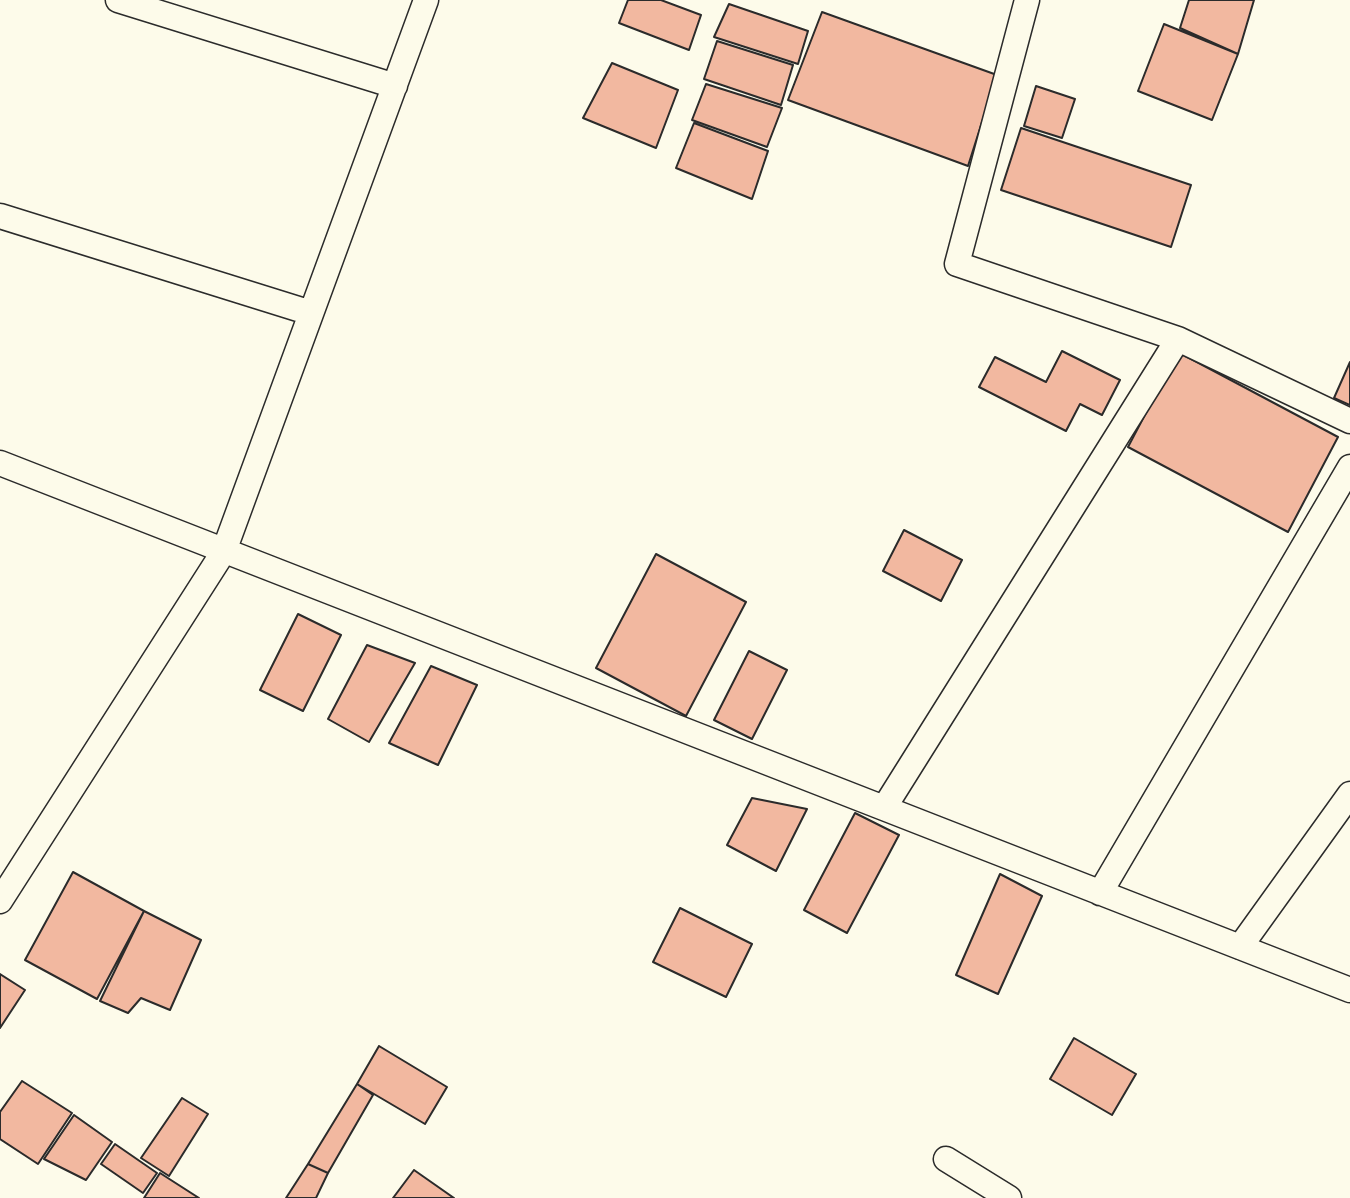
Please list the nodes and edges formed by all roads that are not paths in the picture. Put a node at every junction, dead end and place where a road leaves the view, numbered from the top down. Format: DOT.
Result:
graph roads {
  1 [pos="118,0"];
  2 [pos="426,0"];
  3 [pos="1027,0"];
  4 [pos="395,86"];
  5 [pos="0,216"];
  6 [pos="311,313"];
  7 [pos="1178,339"];
  8 [pos="1350,421"];
  9 [pos="0,463"];
  10 [pos="1350,467"];
  11 [pos="224,551"];
  12 [pos="1350,794"];
  13 [pos="884,808"];
  14 [pos="1100,892"];
  15 [pos="0,901"];
  16 [pos="1240,947"];
  17 [pos="1350,990"];
  18 [pos="946,1160"];
  19 [pos="1009,1198"];
  1 -- 4 [label="street"];
  2 -- 4 [label="street"];
  3 -- 7 [label="street"];
  4 -- 6 [label="street"];
  5 -- 6 [label="street"];
  6 -- 11 [label="street"];
  7 -- 8 [label="street"];
  7 -- 13 [label="street"];
  9 -- 11 [label="street"];
  10 -- 14 [label="street"];
  11 -- 13 [label="street"];
  11 -- 15 [label="street"];
  12 -- 16 [label="street"];
  13 -- 14 [label="street"];
  14 -- 16 [label="street"];
  16 -- 17 [label="street"];
  18 -- 19 [label="street"];
}
